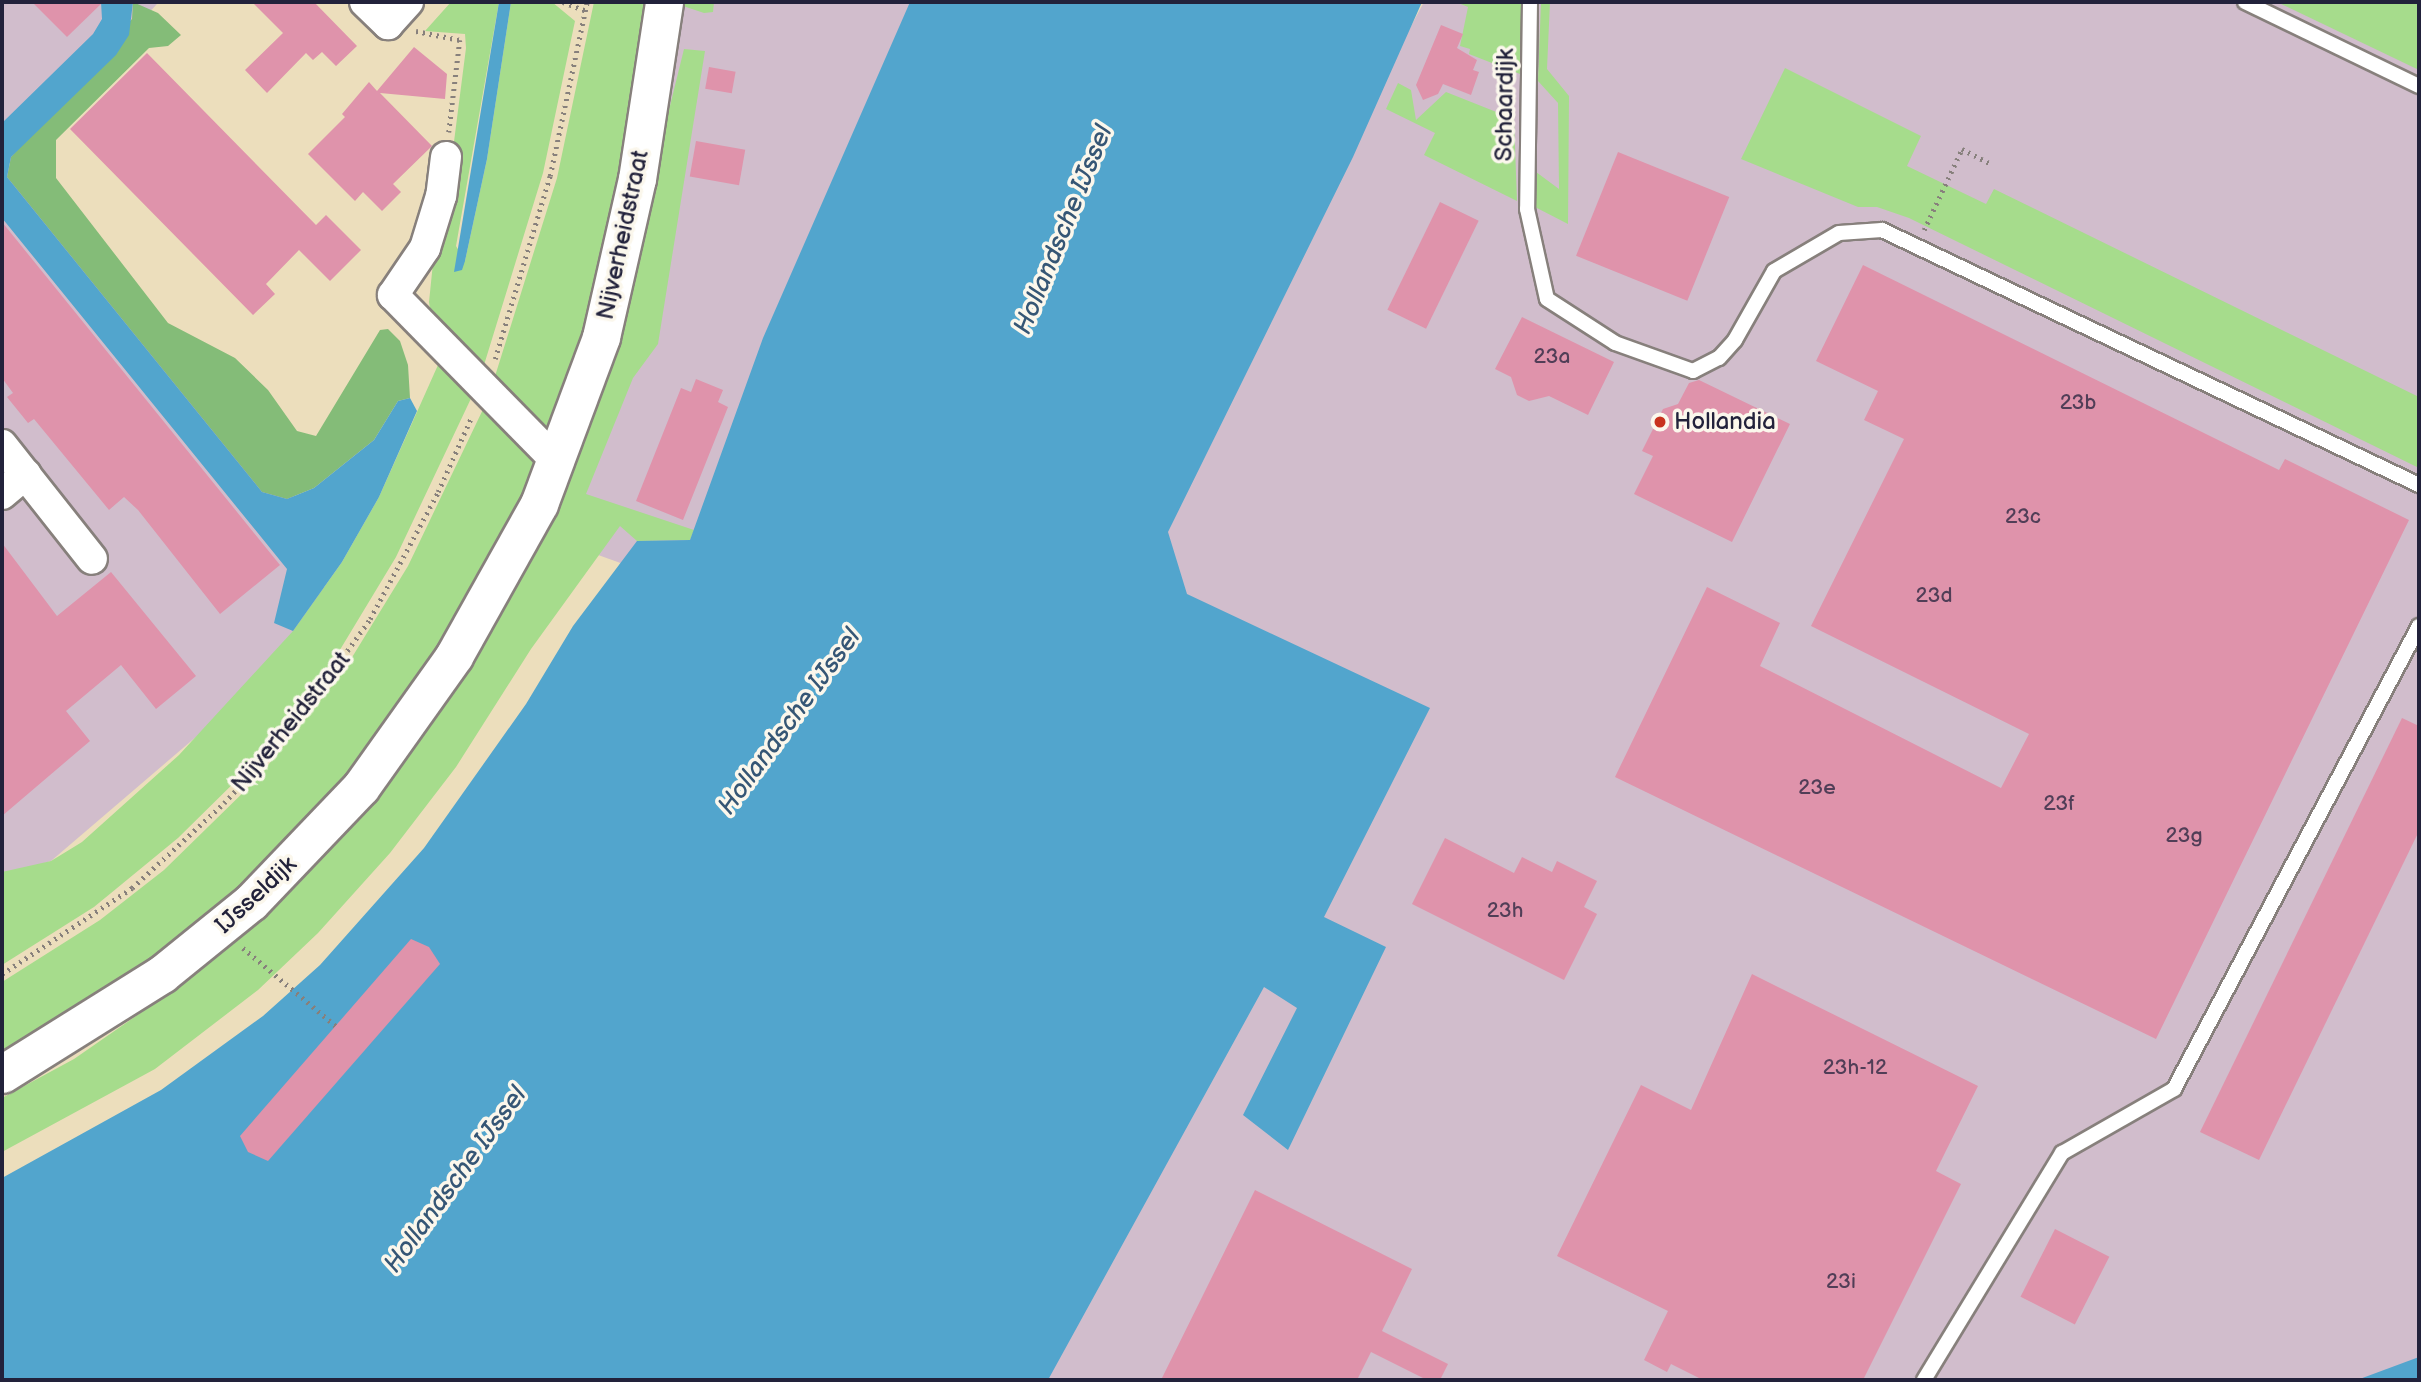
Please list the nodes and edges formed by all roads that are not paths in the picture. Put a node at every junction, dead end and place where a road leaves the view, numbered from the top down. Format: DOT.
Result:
graph roads {
  1 [pos="365,2"];
  2 [pos="664,2"];
  3 [pos="1530,2"];
  4 [pos="2245,2"];
  5 [pos="398,13"];
  6 [pos="2419,86"];
  7 [pos="446,157"];
  8 [pos="2,445"];
  9 [pos="557,462"];
  10 [pos="26,474"];
  11 [pos="2419,485"];
  12 [pos="2,494"];
  13 [pos="92,559"];
  14 [pos="2419,626"];
  15 [pos="454,656"];
  16 [pos="2,1074"];
  17 [pos="1924,1380"];
  1 -- 5 [label="street"];
  2 -- 9 [label="street, Nijverheidstraat"];
  3 -- 11 [label="lane, Schaardijk"];
  4 -- 6 [label="lane"];
  7 -- 9 [label="street"];
  8 -- 10 [label="street"];
  9 -- 15 [label="street, Nijverheidstraat"];
  10 -- 12 [label="street"];
  10 -- 13 [label="street"];
  14 -- 17 [label="lane"];
  15 -- 16 [label="street, IJsseldijk"];
}
